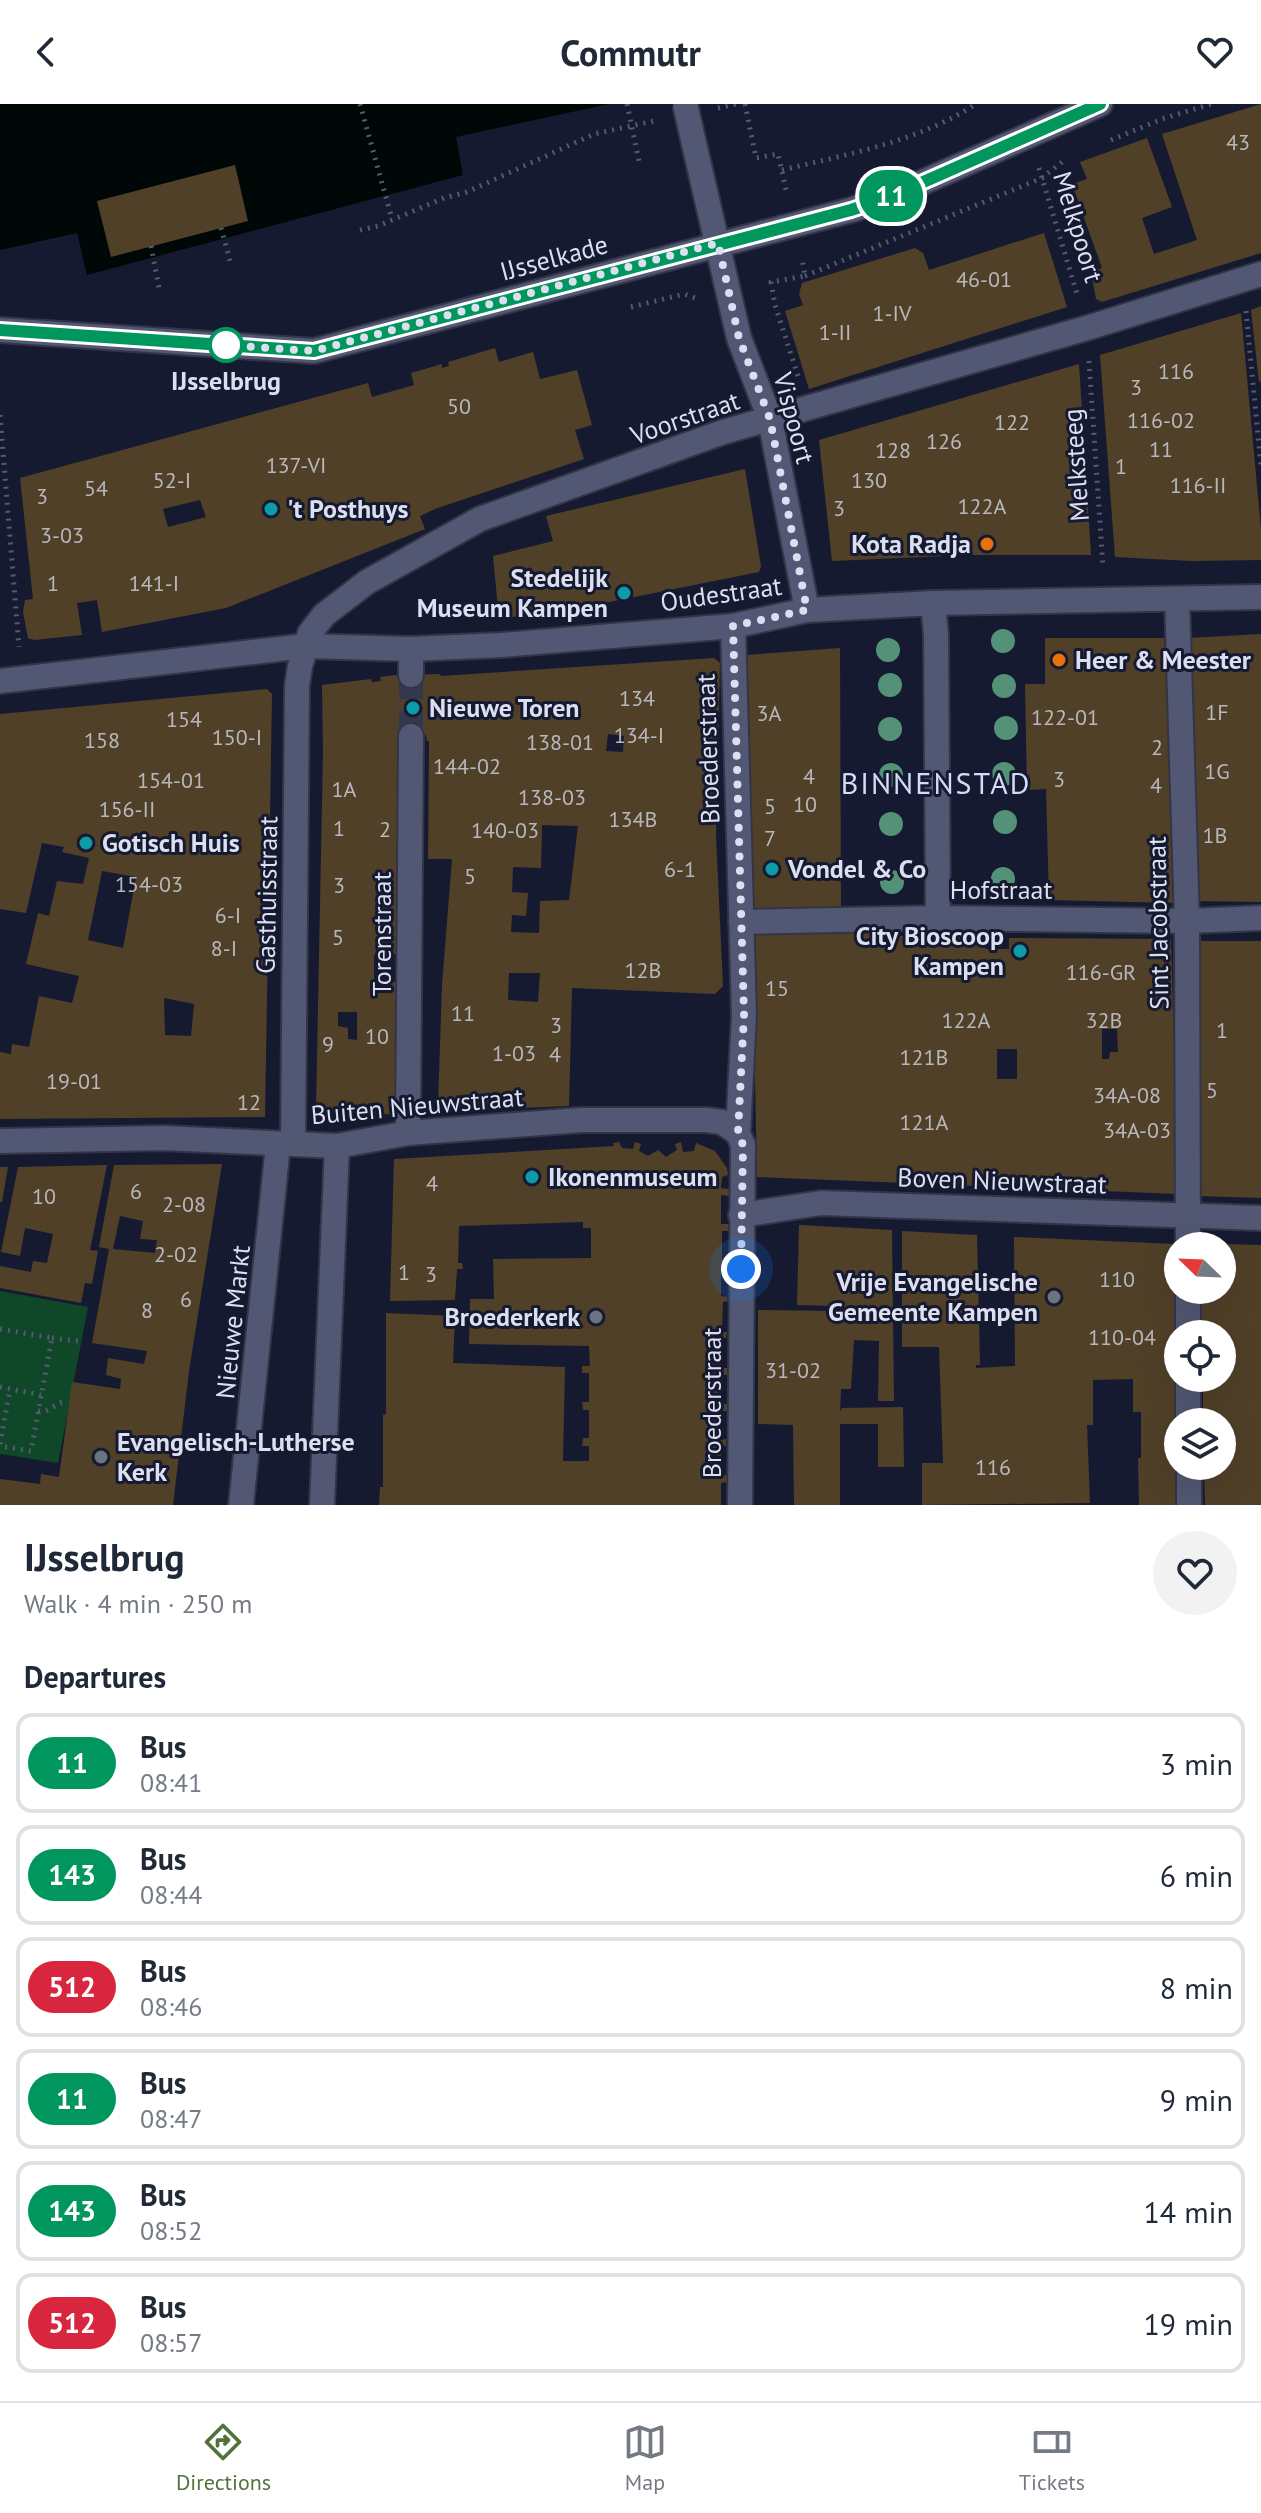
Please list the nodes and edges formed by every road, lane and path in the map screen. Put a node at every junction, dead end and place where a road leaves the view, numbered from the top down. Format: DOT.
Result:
graph roads {
  1 [pos="360,104"];
  2 [pos="627,104"];
  3 [pos="736,104"];
  4 [pos="745,104"];
  5 [pos="976,104"];
  6 [pos="1100,104"];
  7 [pos="1211,104"];
  8 [pos="697,107"];
  9 [pos="665,119"];
  10 [pos="1030,136"];
  11 [pos="1109,141"];
  12 [pos="1069,157"];
  13 [pos="639,161"];
  14 [pos="782,170"];
  15 [pos="1042,178"];
  16 [pos="788,198"];
  17 [pos="392,219"];
  18 [pos="221,228"];
  19 [pos="360,230"];
  20 [pos="718,243"];
  21 [pos="151,246"];
  22 [pos="801,255"];
  23 [pos="231,264"];
  24 [pos="805,276"];
  25 [pos="1252,277"];
  26 [pos="159,288"];
  27 [pos="700,304"];
  28 [pos="618,310"];
  29 [pos="1087,328"];
  30 [pos="0,330"];
  31 [pos="0,415"];
  32 [pos="770,419"];
  33 [pos="1261,466"];
  34 [pos="1261,597"];
  35 [pos="1177,599"];
  36 [pos="1105,600"];
  37 [pos="933,603"];
  38 [pos="807,610"];
  39 [pos="733,626"];
  40 [pos="305,646"];
  41 [pos="411,649"];
  42 [pos="411,675"];
  43 [pos="11,681"];
  44 [pos="411,736"];
  45 [pos="938,918"];
  46 [pos="1261,918"];
  47 [pos="1187,921"];
  48 [pos="741,922"];
  49 [pos="408,1133"];
  50 [pos="738,1133"];
  51 [pos="0,1141"];
  52 [pos="286,1145"];
  53 [pos="337,1146"];
  54 [pos="741,1215"];
  55 [pos="1189,1217"];
  56 [pos="1261,1218"];
  57 [pos="1188,1232"];
  58 [pos="0,1329"];
  59 [pos="52,1338"];
  60 [pos="79,1341"];
  61 [pos="0,1387"];
  62 [pos="10,1389"];
  63 [pos="41,1395"];
  64 [pos="66,1402"];
  65 [pos="38,1411"];
  66 [pos="0,1445"];
  67 [pos="1189,1480"];
  68 [pos="241,1505"];
  69 [pos="322,1505"];
  70 [pos="740,1505"];
  71 [pos="1189,1505"];
  1 -- 17 [label="path"];
  2 -- 13 [label="path, bridge"];
  3 -- 8 [label="path"];
  4 -- 14 [label="path"];
  5 -- 14 [label="path"];
  6 -- 10 [label="street, IJsselkade"];
  7 -- 11 [label="path"];
  8 -- 20 [label="street, bridge"];
  9 -- 17 [label="path"];
  10 -- 15 [label="path, Melkpoort"];
  10 -- 20 [label="street, IJsselkade"];
  12 -- 15 [label="path"];
  14 -- 16 [label="path"];
  15 -- 24 [label="path"];
  15 -- 29 [label="path, Melkpoort"];
  17 -- 19 [label="path"];
  18 -- 23 [label="path"];
  20 -- 30 [label="street, IJsselkade"];
  20 -- 32 [label="street, Vispoort"];
  21 -- 26 [label="path"];
  22 -- 24 [label="path"];
  24 -- 32 [label="path"];
  25 -- 29 [label="street, Voorstraat"];
  25 -- 33 [label="path"];
  27 -- 28 [label="path"];
  29 -- 32 [label="street, Voorstraat"];
  29 -- 36 [label="path, Melksteeg"];
  31 -- 43 [label="path"];
  32 -- 38 [label="street, Vispoort"];
  32 -- 40 [label="street, Voorstraat"];
  34 -- 35 [label="street, Oudestraat"];
  35 -- 36 [label="street, Oudestraat"];
  35 -- 47 [label="street, Sint Jacobstraat"];
  36 -- 37 [label="street, Oudestraat"];
  37 -- 38 [label="street, Oudestraat"];
  37 -- 45 [label="street"];
  38 -- 39 [label="street, Oudestraat"];
  39 -- 41 [label="street, Oudestraat"];
  39 -- 48 [label="street, Broederstraat"];
  40 -- 41 [label="street, Oudestraat"];
  40 -- 43 [label="street, Oudestraat"];
  40 -- 52 [label="street, Gasthuisstraat"];
  41 -- 42 [label="street"];
  44 -- 49 [label="street, Torenstraat"];
  45 -- 47 [label="street, Hofstraat"];
  45 -- 48 [label="street, Hofstraat"];
  46 -- 47 [label="street, Hofstraat"];
  47 -- 55 [label="street, Sint Jacobstraat"];
  48 -- 50 [label="street, Broederstraat"];
  49 -- 50 [label="street, Buiten Nieuwstraat"];
  49 -- 53 [label="street, Buiten Nieuwstraat"];
  50 -- 54 [label="street, Broederstraat"];
  51 -- 52 [label="street, Buiten Nieuwstraat"];
  52 -- 53 [label="street, Buiten Nieuwstraat"];
  52 -- 68 [label="street, Nieuwe Markt"];
  53 -- 69 [label="street"];
  54 -- 55 [label="street, Boven Nieuwstraat"];
  54 -- 70 [label="street, Broederstraat"];
  55 -- 56 [label="street, Boven Nieuwstraat"];
  55 -- 57 [label="street, Sint Jacobstraat"];
  58 -- 59 [label="path"];
  59 -- 60 [label="path"];
  59 -- 63 [label="path"];
  61 -- 62 [label="path"];
  62 -- 63 [label="path"];
  62 -- 66 [label="path"];
  63 -- 65 [label="path"];
  64 -- 65 [label="path"];
  65 -- 66 [label="path"];
  67 -- 71 [label="street"];
}
